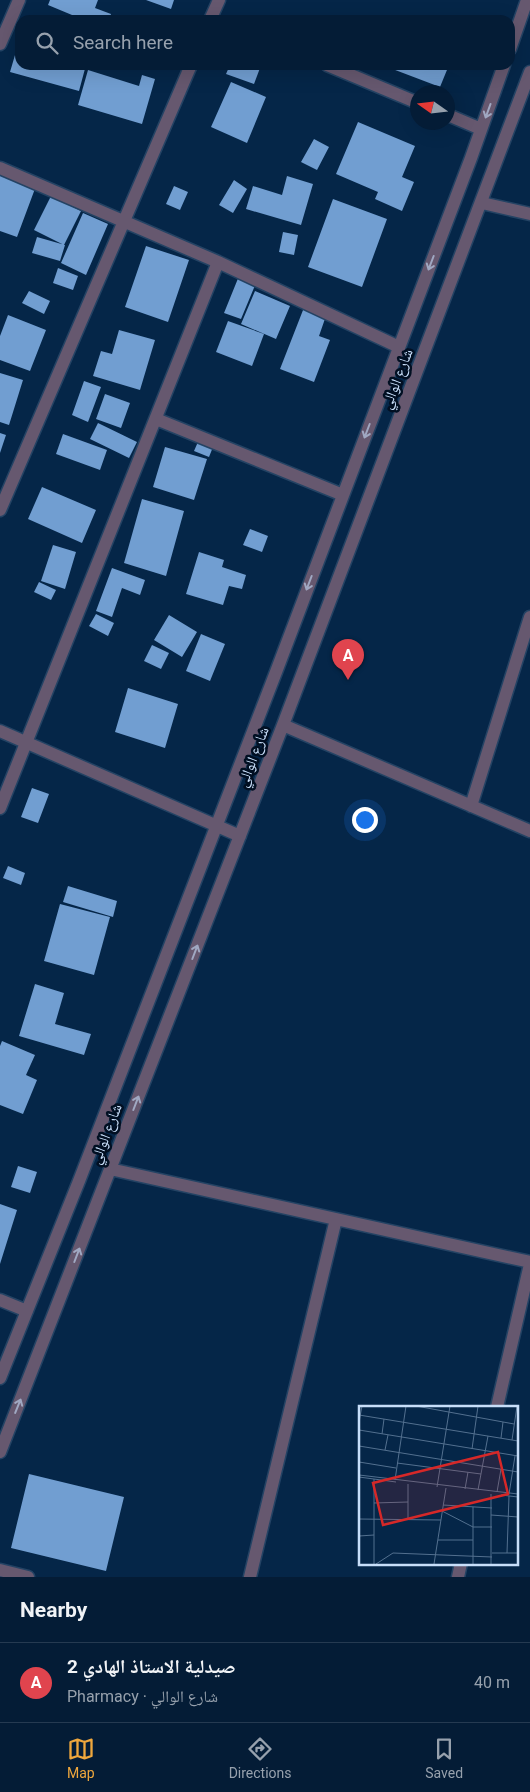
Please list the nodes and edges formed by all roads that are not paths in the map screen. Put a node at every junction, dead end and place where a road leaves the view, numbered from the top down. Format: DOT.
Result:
graph roads {
  1 [pos="19,0"];
  2 [pos="219,0"];
  3 [pos="527,0"];
  4 [pos="215,15"];
  5 [pos="515,35"];
  6 [pos="0,44"];
  7 [pos="189,70"];
  8 [pos="339,70"];
  9 [pos="502,70"];
  10 [pos="530,72"];
  11 [pos="410,100"];
  12 [pos="455,118"];
  13 [pos="481,129"];
  14 [pos="0,168"];
  15 [pos="482,203"];
  16 [pos="530,214"];
  17 [pos="124,222"];
  18 [pos="218,262"];
  19 [pos="398,347"];
  20 [pos="156,419"];
  21 [pos="343,494"];
  22 [pos="0,510"];
  23 [pos="530,617"];
  24 [pos="283,725"];
  25 [pos="0,731"];
  26 [pos="26,742"];
  27 [pos="471,806"];
  28 [pos="0,808"];
  29 [pos="216,825"];
  30 [pos="530,831"];
  31 [pos="240,836"];
  32 [pos="110,1169"];
  33 [pos="336,1219"];
  34 [pos="530,1263"];
  35 [pos="0,1300"];
  36 [pos="27,1311"];
  37 [pos="0,1378"];
  38 [pos="497,1406"];
  39 [pos="0,1452"];
  40 [pos="461,1564"];
  41 [pos="0,1570"];
  42 [pos="28,1577"];
  43 [pos="250,1577"];
  44 [pos="458,1577"];
  1 -- 6 [label="street"];
  2 -- 4 [label="street"];
  3 -- 5 [label="street"];
  7 -- 17 [label="street"];
  8 -- 11 [label="street"];
  9 -- 13 [label="street, شارع الوالي, one-way"];
  10 -- 15 [label="street, شارع الوالي"];
  12 -- 13 [label="street"];
  13 -- 19 [label="street, شارع الوالي, one-way"];
  14 -- 17 [label="street"];
  15 -- 16 [label="street"];
  15 -- 24 [label="street, شارع الوالي"];
  17 -- 18 [label="street"];
  17 -- 22 [label="street"];
  18 -- 19 [label="street"];
  18 -- 20 [label="street"];
  19 -- 21 [label="street, شارع الوالي, one-way"];
  20 -- 21 [label="street"];
  20 -- 26 [label="street"];
  21 -- 29 [label="street, شارع الوالي, one-way"];
  23 -- 27 [label="street"];
  24 -- 27 [label="street"];
  24 -- 31 [label="street, شارع الوالي"];
  25 -- 26 [label="street"];
  26 -- 28 [label="street"];
  26 -- 29 [label="street"];
  27 -- 30 [label="street"];
  29 -- 31 [label="street"];
  29 -- 36 [label="street, شارع الوالي"];
  32 -- 31 [label="street, شارع الوالي, one-way"];
  32 -- 33 [label="street"];
  39 -- 32 [label="street, شارع الوالي, one-way"];
  33 -- 34 [label="street"];
  33 -- 43 [label="street"];
  34 -- 38 [label="street"];
  35 -- 36 [label="street"];
  36 -- 37 [label="street, شارع الوالي"];
  40 -- 44 [label="street"];
  41 -- 42 [label="street"];
}
